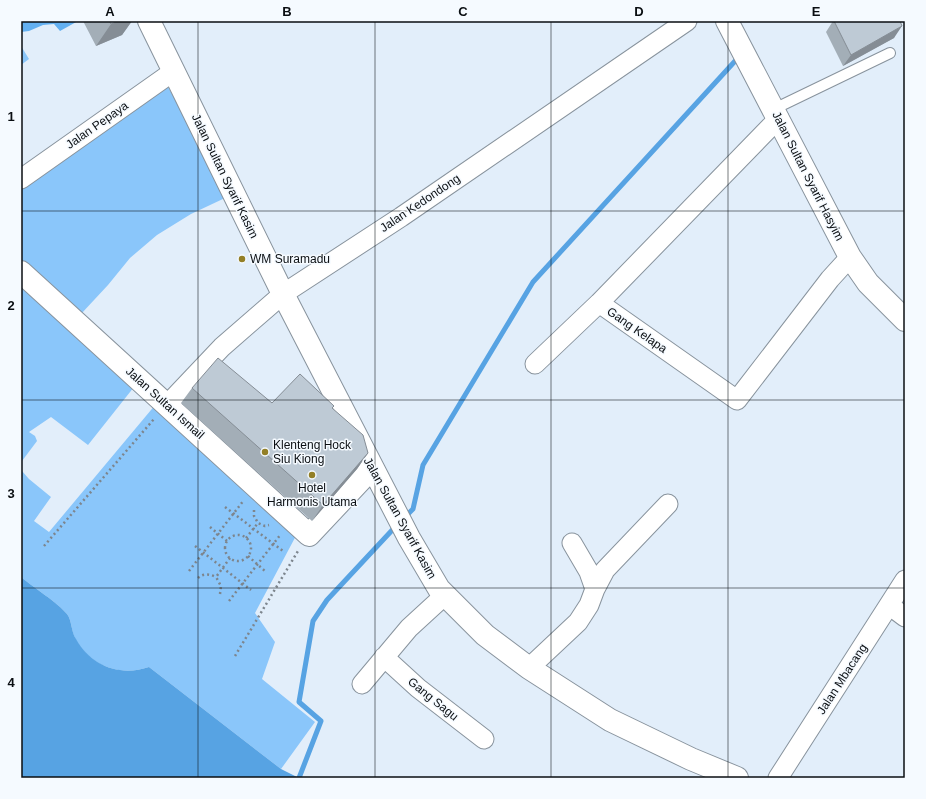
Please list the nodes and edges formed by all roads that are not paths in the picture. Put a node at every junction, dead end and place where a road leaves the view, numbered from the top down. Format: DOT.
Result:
graph roads {
  1 [pos="149,21"];
  2 [pos="687,21"];
  3 [pos="727,21"];
  4 [pos="890,53"];
  5 [pos="174,71"];
  6 [pos="776,113"];
  7 [pos="21,179"];
  8 [pos="850,258"];
  9 [pos="21,272"];
  10 [pos="283,294"];
  11 [pos="600,303"];
  12 [pos="905,320"];
  13 [pos="535,364"];
  14 [pos="168,404"];
  15 [pos="372,468"];
  16 [pos="668,504"];
  17 [pos="572,543"];
  18 [pos="905,580"];
  19 [pos="595,590"];
  20 [pos="445,595"];
  21 [pos="889,605"];
  22 [pos="905,617"];
  23 [pos="384,657"];
  24 [pos="529,668"];
  25 [pos="362,684"];
  26 [pos="484,739"];
  27 [pos="737,778"];
  28 [pos="778,778"];
  1 -- 5 [label="street, Jalan Sultan Syarif Kasim"];
  2 -- 10 [label="street, Jalan Kedondong"];
  3 -- 6 [label="street, Jalan Sultan Syarif Hasyim"];
  4 -- 6 [label="lane"];
  5 -- 7 [label="street, Jalan Pepaya"];
  5 -- 10 [label="street, Jalan Sultan Syarif Kasim"];
  6 -- 8 [label="street, Jalan Sultan Syarif Hasyim"];
  6 -- 11 [label="street, Gang Kelapa"];
  8 -- 11 [label="street, Gang Kelapa"];
  8 -- 12 [label="street, Jalan Sultan Syarif Hasyim"];
  9 -- 14 [label="street, Jalan Sultan Ismail"];
  10 -- 14 [label="street, Jalan Kedondong"];
  10 -- 15 [label="street, Jalan Sultan Syarif Kasim"];
  11 -- 13 [label="street"];
  14 -- 15 [label="street, Jalan Sultan Ismail"];
  15 -- 20 [label="street, Jalan Sultan Syarif Kasim"];
  16 -- 19 [label="street"];
  17 -- 19 [label="street"];
  18 -- 21 [label="street, Jalan Mbacang"];
  19 -- 24 [label="street"];
  20 -- 23 [label="street"];
  20 -- 24 [label="street, Jalan Sultan Syarif Kasim"];
  21 -- 22 [label="street"];
  21 -- 28 [label="street, Jalan Mbacang"];
  23 -- 25 [label="street"];
  23 -- 26 [label="street, Gang Sagu"];
  24 -- 27 [label="street, Jalan Sultan Syarif Kasim"];
}
